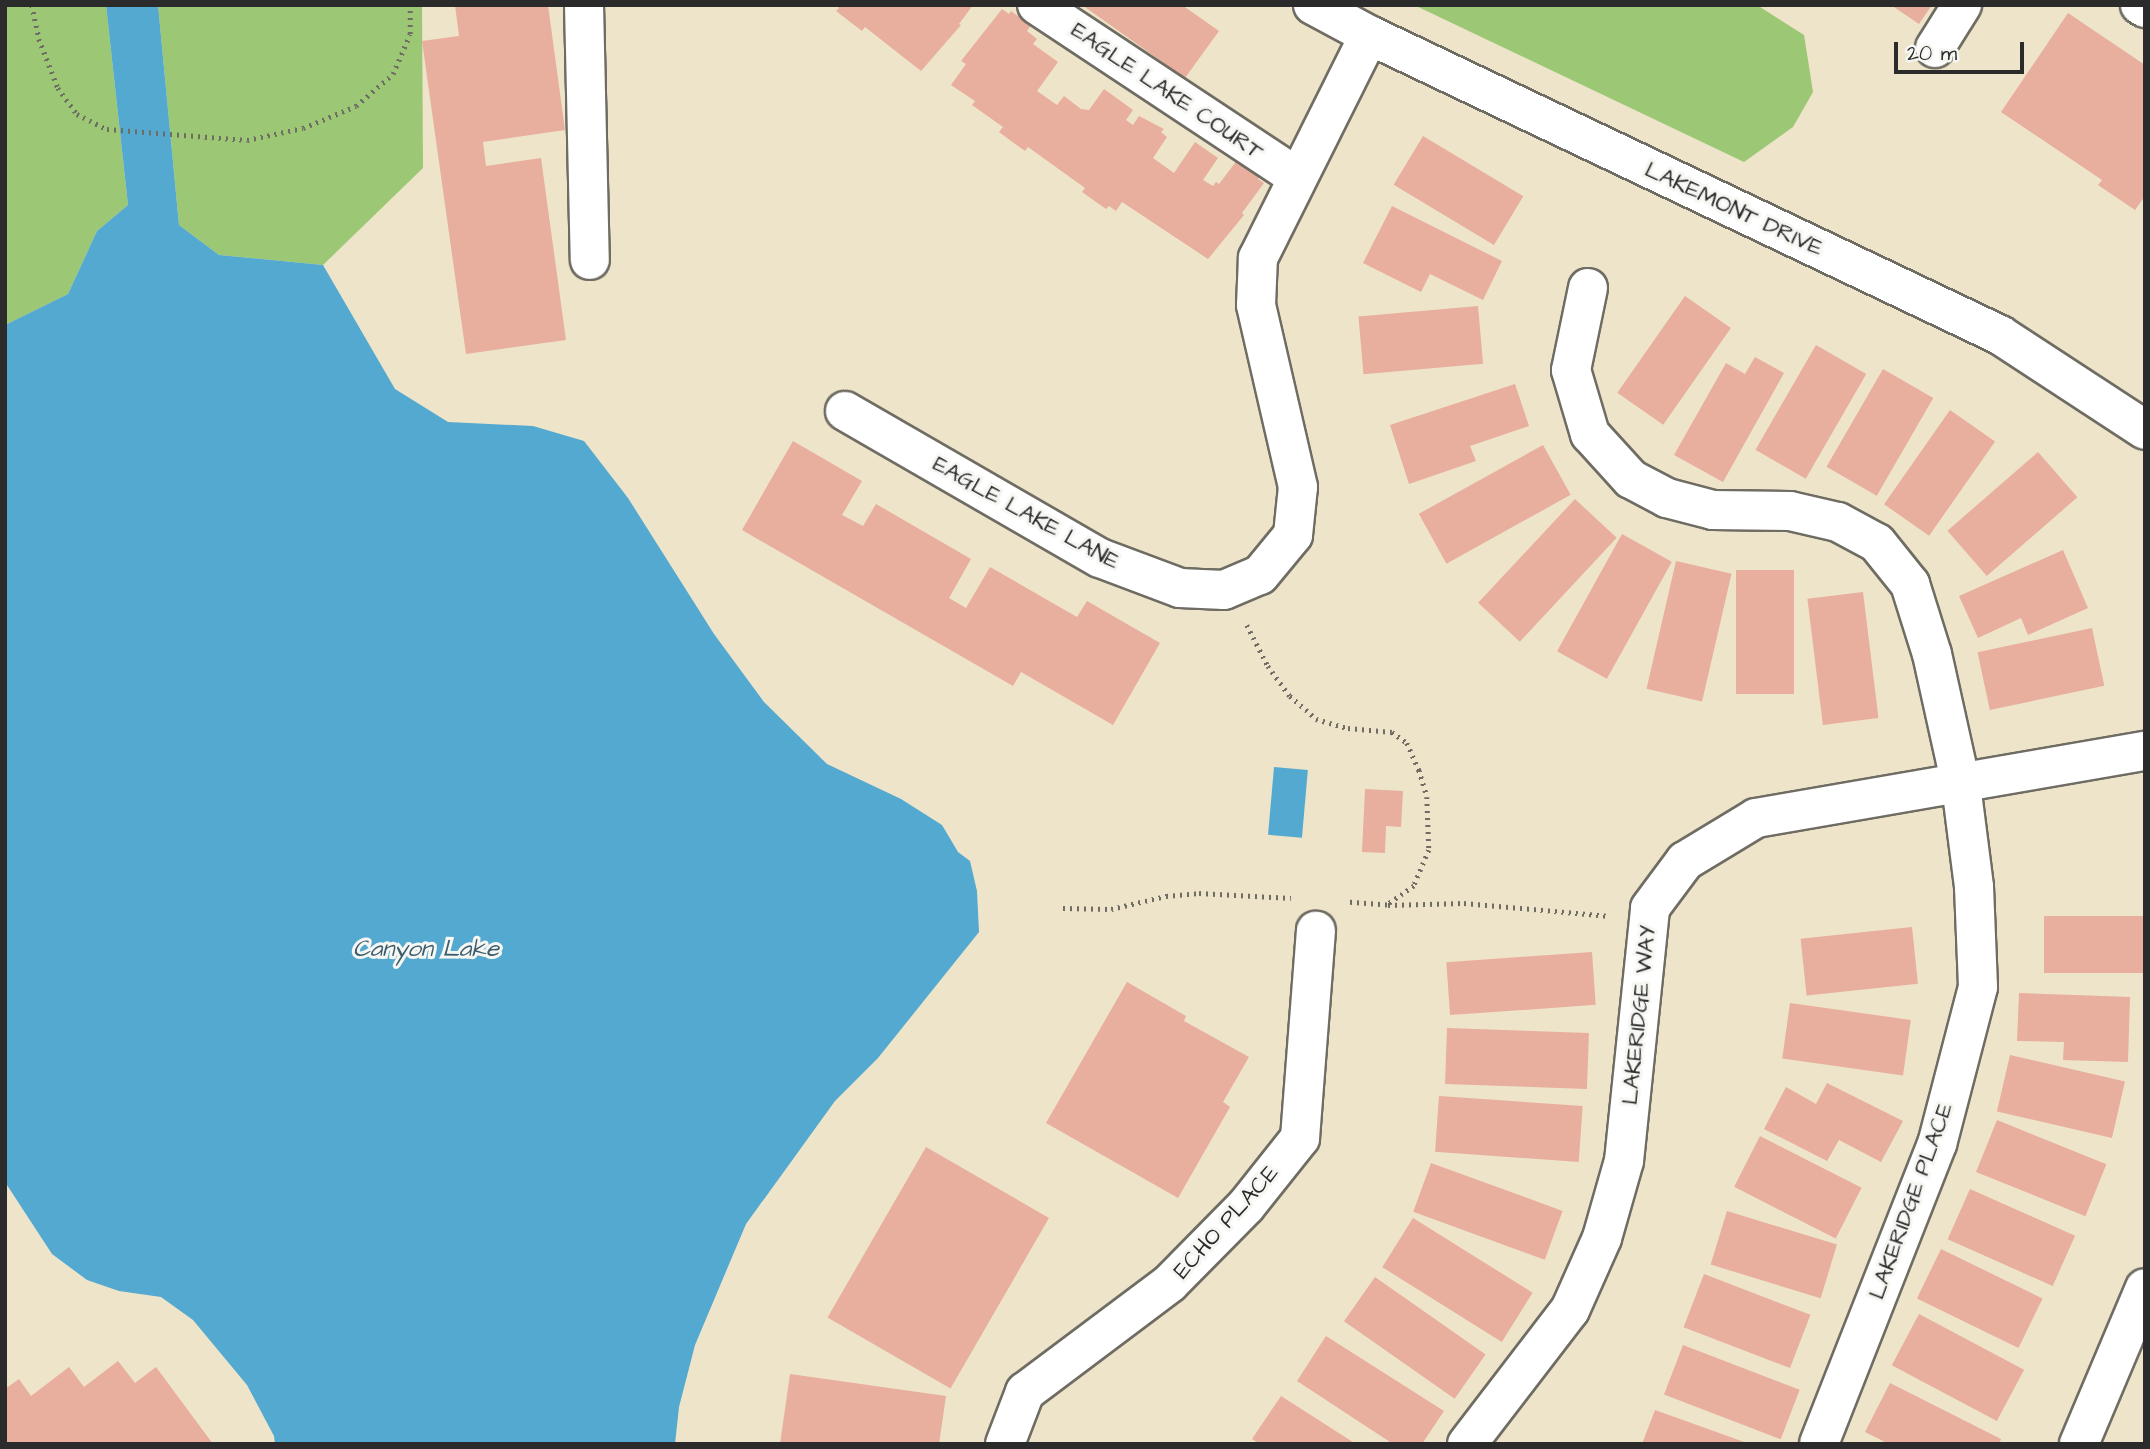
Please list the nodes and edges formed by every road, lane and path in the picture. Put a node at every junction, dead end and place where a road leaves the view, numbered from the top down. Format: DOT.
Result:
graph roads {
  1 [pos="32,5"];
  2 [pos="410,5"];
  3 [pos="584,5"];
  4 [pos="1037,5"];
  5 [pos="1313,5"];
  6 [pos="1962,5"];
  7 [pos="2140,5"];
  8 [pos="2145,8"];
  9 [pos="1369,35"];
  10 [pos="1935,48"];
  11 [pos="1297,177"];
  12 [pos="590,260"];
  13 [pos="1588,288"];
  14 [pos="845,411"];
  15 [pos="2145,430"];
  16 [pos="1234,586"];
  17 [pos="2145,751"];
  18 [pos="1961,785"];
  19 [pos="1387,905"];
  20 [pos="1063,908"];
  21 [pos="1315,915"];
  22 [pos="1649,920"];
  23 [pos="2145,1288"];
  24 [pos="1005,1444"];
  25 [pos="1467,1444"];
  26 [pos="1819,1444"];
  27 [pos="2079,1444"];
  1 -- 2 [label="path"];
  3 -- 12 [label="street"];
  4 -- 11 [label="street, EAGLE LAKE COURT"];
  5 -- 9 [label="street, LAKEMONT DRIVE"];
  6 -- 10 [label="street"];
  7 -- 8 [label="street"];
  9 -- 11 [label="street, EAGLE LAKE LANE"];
  9 -- 15 [label="street, LAKEMONT DRIVE"];
  11 -- 16 [label="street, EAGLE LAKE LANE"];
  13 -- 18 [label="street, LAKERIDGE PLACE"];
  14 -- 16 [label="street, EAGLE LAKE LANE"];
  16 -- 19 [label="path"];
  17 -- 18 [label="street, LAKERIDGE WAY"];
  18 -- 22 [label="street, LAKERIDGE WAY"];
  18 -- 26 [label="street, LAKERIDGE PLACE"];
  19 -- 21 [label="path"];
  19 -- 22 [label="path"];
  20 -- 21 [label="path"];
  21 -- 24 [label="street, ECHO PLACE"];
  22 -- 25 [label="street, LAKERIDGE WAY"];
  23 -- 27 [label="street"];
}
